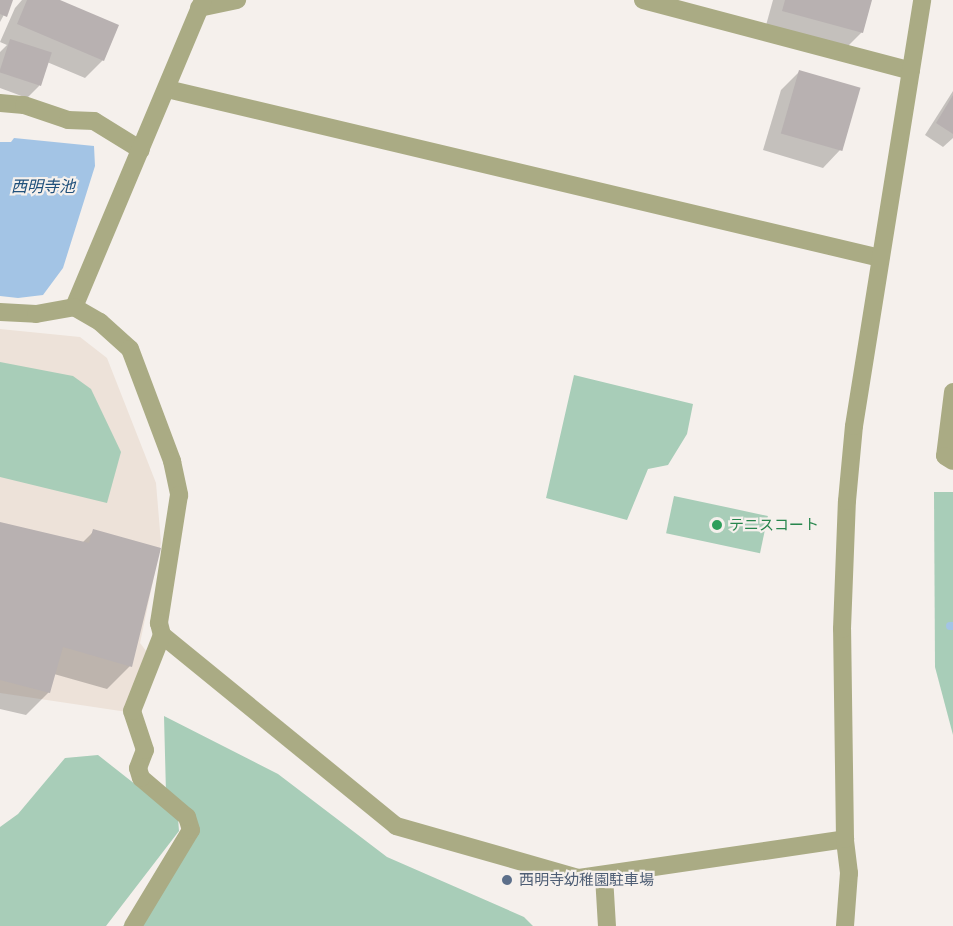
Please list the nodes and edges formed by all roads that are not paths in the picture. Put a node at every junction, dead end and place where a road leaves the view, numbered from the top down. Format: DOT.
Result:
graph roads {
  1 [pos="237,0"];
  2 [pos="643,0"];
  3 [pos="922,0"];
  4 [pos="201,4"];
  5 [pos="911,71"];
  6 [pos="167,89"];
  7 [pos="0,104"];
  8 [pos="141,150"];
  9 [pos="880,258"];
  10 [pos="74,307"];
  11 [pos="0,312"];
  12 [pos="953,392"];
  13 [pos="953,461"];
  14 [pos="162,635"];
  15 [pos="845,839"];
  16 [pos="604,876"];
  17 [pos="133,926"];
  18 [pos="608,926"];
  19 [pos="845,926"];
  1 -- 4 [label="street"];
  2 -- 5 [label="street"];
  3 -- 5 [label="street"];
  4 -- 6 [label="street"];
  5 -- 9 [label="street"];
  6 -- 8 [label="street"];
  6 -- 9 [label="street"];
  7 -- 8 [label="street"];
  8 -- 10 [label="street"];
  9 -- 15 [label="street"];
  10 -- 11 [label="street"];
  10 -- 14 [label="street"];
  12 -- 13 [label="street"];
  14 -- 16 [label="street"];
  14 -- 17 [label="street"];
  15 -- 16 [label="street"];
  15 -- 19 [label="street"];
  16 -- 18 [label="street"];
}
